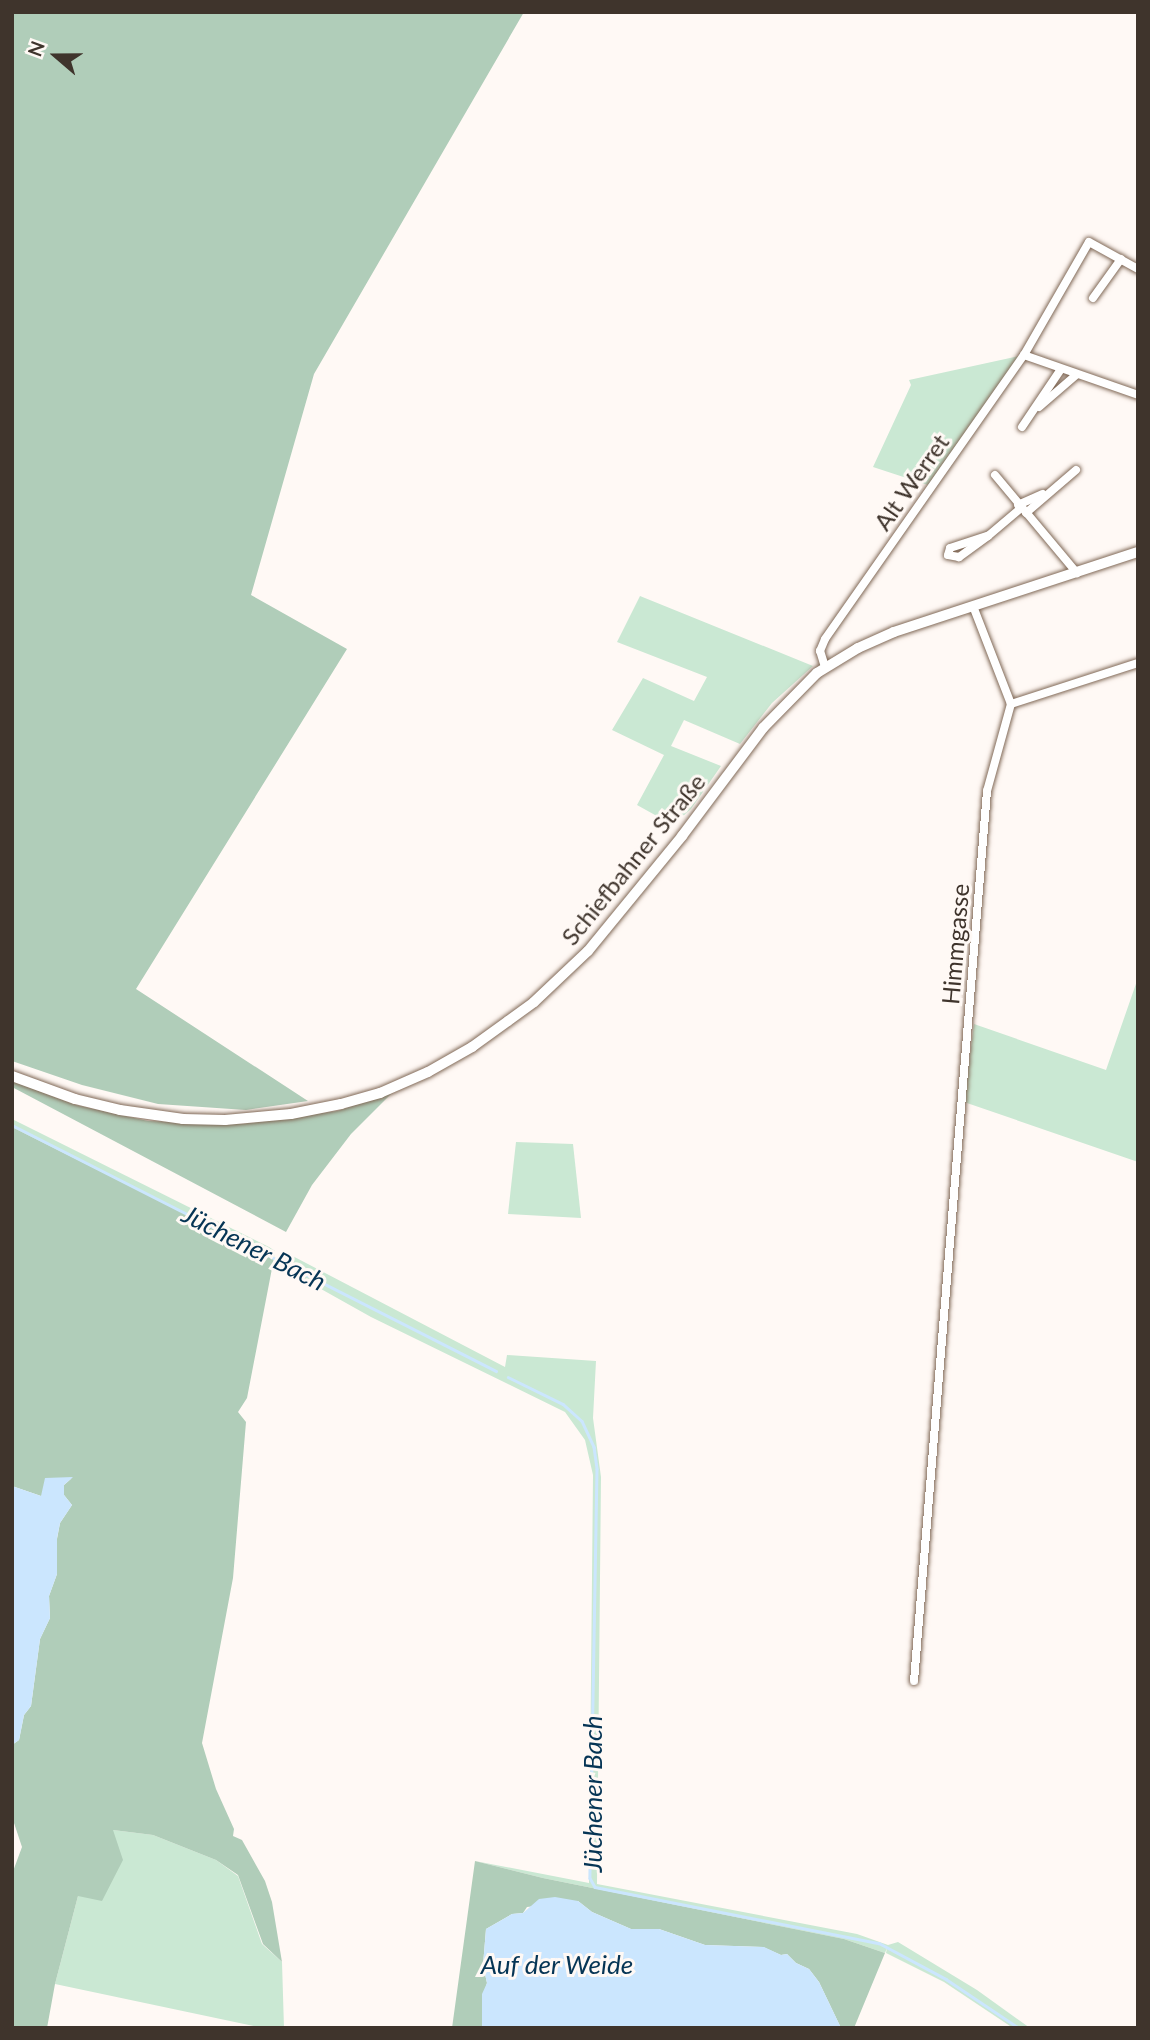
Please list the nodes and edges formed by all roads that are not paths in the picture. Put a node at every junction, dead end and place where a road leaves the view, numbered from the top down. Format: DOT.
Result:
graph roads {
  1 [pos="1121,259"];
  2 [pos="1138,269"];
  3 [pos="1093,299"];
  4 [pos="1024,355"];
  5 [pos="1060,369"];
  6 [pos="1076,374"];
  7 [pos="1138,396"];
  8 [pos="1029,416"];
  9 [pos="1022,427"];
  10 [pos="1076,470"];
  11 [pos="995,475"];
  12 [pos="1022,508"];
  13 [pos="988,536"];
  14 [pos="1138,552"];
  15 [pos="1077,573"];
  16 [pos="973,606"];
  17 [pos="1138,663"];
  18 [pos="825,667"];
  19 [pos="1011,704"];
  20 [pos="12,1076"];
  21 [pos="914,1681"];
  1 -- 2 [label="street"];
  1 -- 3 [label="street"];
  1 -- 4 [label="street, Alt Werret"];
  4 -- 5 [label="street"];
  4 -- 18 [label="street, Alt Werret"];
  5 -- 6 [label="street"];
  5 -- 8 [label="street"];
  6 -- 7 [label="street"];
  6 -- 8 [label="street"];
  8 -- 9 [label="street"];
  10 -- 12 [label="street"];
  11 -- 12 [label="street"];
  12 -- 13 [label="street"];
  12 -- 15 [label="street"];
  14 -- 15 [label="street, Schiefbahner Straße"];
  15 -- 16 [label="street, Schiefbahner Straße"];
  16 -- 18 [label="street, Schiefbahner Straße"];
  16 -- 19 [label="street"];
  17 -- 19 [label="street"];
  18 -- 20 [label="street, Schiefbahner Straße"];
  19 -- 21 [label="street, Himmgasse"];
}
